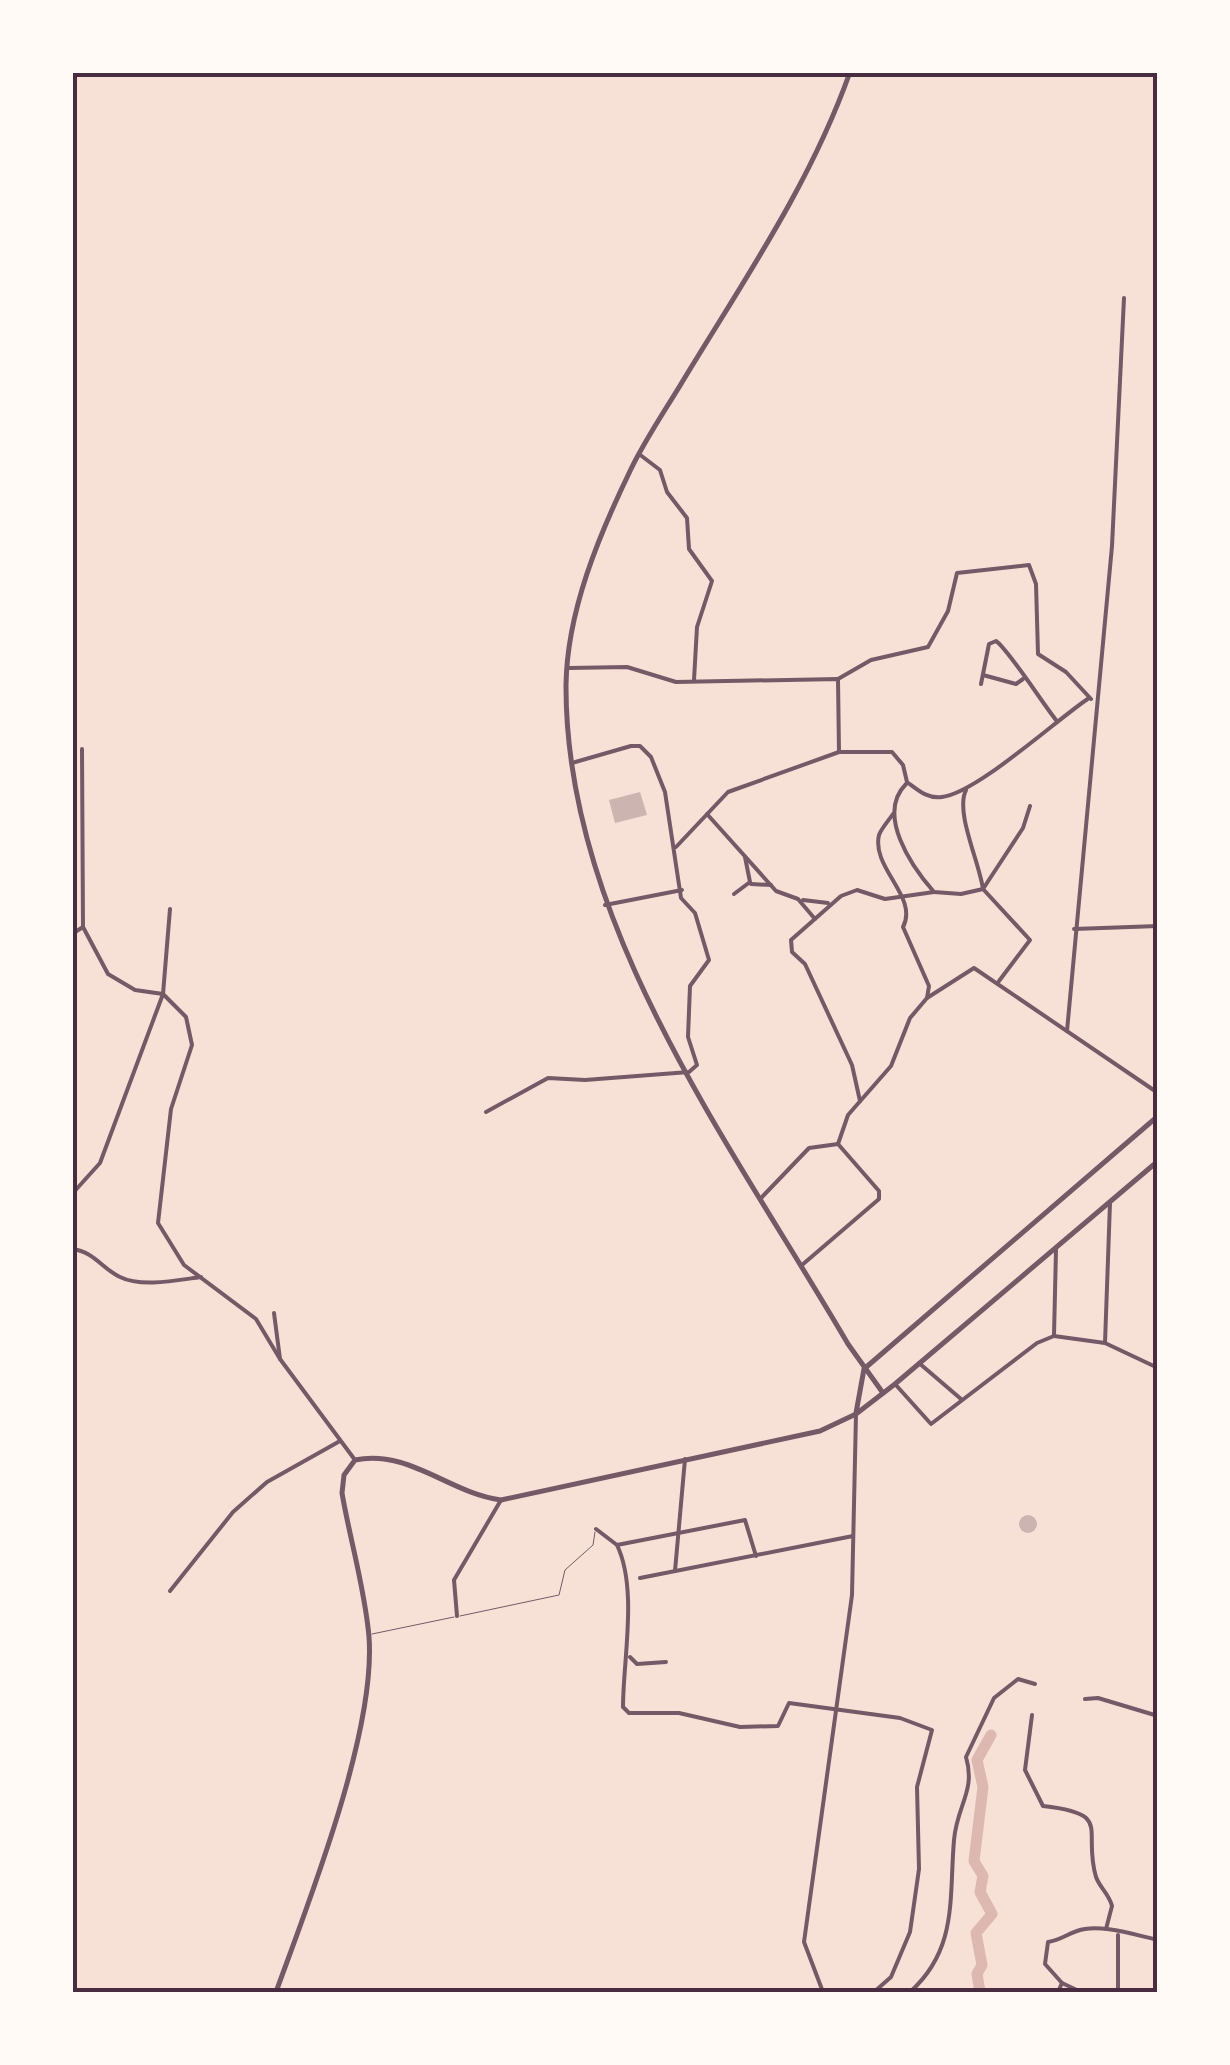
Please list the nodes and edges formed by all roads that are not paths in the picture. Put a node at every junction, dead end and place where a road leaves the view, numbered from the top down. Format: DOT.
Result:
graph roads {
  1 [pos="850,72"];
  2 [pos="1124,298"];
  3 [pos="639,454"];
  4 [pos="568,668"];
  5 [pos="982,676"];
  6 [pos="838,678"];
  7 [pos="1023,679"];
  8 [pos="694,680"];
  9 [pos="981,684"];
  10 [pos="1090,698"];
  11 [pos="1095,704"];
  12 [pos="1056,720"];
  13 [pos="82,749"];
  14 [pos="839,752"];
  15 [pos="572,762"];
  16 [pos="907,782"];
  17 [pos="969,786"];
  18 [pos="1030,806"];
  19 [pos="706,813"];
  20 [pos="893,814"];
  21 [pos="676,847"];
  22 [pos="746,857"];
  23 [pos="771,885"];
  24 [pos="747,886"];
  25 [pos="982,889"];
  26 [pos="682,890"];
  27 [pos="934,892"];
  28 [pos="734,894"];
  29 [pos="903,896"];
  30 [pos="798,899"];
  31 [pos="832,902"];
  32 [pos="605,904"];
  33 [pos="170,909"];
  34 [pos="814,918"];
  35 [pos="1158,926"];
  36 [pos="83,927"];
  37 [pos="1074,929"];
  38 [pos="72,934"];
  39 [pos="999,981"];
  40 [pos="164,994"];
  41 [pos="927,998"];
  42 [pos="1067,1031"];
  43 [pos="689,1072"];
  44 [pos="1158,1093"];
  45 [pos="860,1102"];
  46 [pos="486,1112"];
  47 [pos="1158,1116"];
  48 [pos="838,1144"];
  49 [pos="1158,1160"];
  50 [pos="72,1194"];
  51 [pos="762,1197"];
  52 [pos="1111,1199"];
  53 [pos="1056,1245"];
  54 [pos="72,1249"];
  55 [pos="802,1265"];
  56 [pos="201,1277"];
  57 [pos="274,1314"];
  58 [pos="1158,1327"];
  59 [pos="1054,1336"];
  60 [pos="1105,1343"];
  61 [pos="280,1359"];
  62 [pos="919,1364"];
  63 [pos="1156,1367"];
  64 [pos="864,1369"];
  65 [pos="896,1384"];
  66 [pos="883,1394"];
  67 [pos="962,1400"];
  68 [pos="856,1414"];
  69 [pos="340,1440"];
  70 [pos="686,1459"];
  71 [pos="354,1460"];
  72 [pos="501,1500"];
  73 [pos="596,1529"];
  74 [pos="676,1535"];
  75 [pos="853,1536"];
  76 [pos="617,1545"];
  77 [pos="756,1556"];
  78 [pos="676,1571"];
  79 [pos="640,1578"];
  80 [pos="170,1591"];
  81 [pos="457,1616"];
  82 [pos="368,1635"];
  83 [pos="630,1656"];
  84 [pos="666,1662"];
  85 [pos="1035,1684"];
  86 [pos="1085,1699"];
  87 [pos="838,1708"];
  88 [pos="1032,1715"];
  89 [pos="1158,1716"];
  90 [pos="1106,1929"];
  91 [pos="1118,1934"];
  92 [pos="1158,1940"];
  93 [pos="1062,1983"];
  94 [pos="276,1992"];
  95 [pos="823,1992"];
  96 [pos="874,1992"];
  97 [pos="910,1992"];
  98 [pos="1058,1992"];
  99 [pos="1081,1992"];
  100 [pos="1118,1992"];
  1 -- 3 [label="street"];
  2 -- 11 [label="street"];
  3 -- 4 [label="street"];
  3 -- 8 [label="street"];
  4 -- 8 [label="street"];
  4 -- 15 [label="street"];
  5 -- 7 [label="street"];
  5 -- 7 [label="street"];
  5 -- 9 [label="street"];
  6 -- 8 [label="street"];
  6 -- 10 [label="street"];
  6 -- 14 [label="street"];
  7 -- 12 [label="street"];
  10 -- 11 [label="street"];
  10 -- 12 [label="street"];
  11 -- 37 [label="street"];
  12 -- 17 [label="street"];
  13 -- 36 [label="street"];
  14 -- 16 [label="street"];
  14 -- 19 [label="street"];
  15 -- 21 [label="street"];
  15 -- 32 [label="street"];
  16 -- 17 [label="street"];
  16 -- 20 [label="street"];
  17 -- 25 [label="street"];
  18 -- 25 [label="street"];
  19 -- 21 [label="street"];
  19 -- 22 [label="street"];
  20 -- 27 [label="street"];
  20 -- 29 [label="street"];
  21 -- 26 [label="street"];
  22 -- 23 [label="street"];
  22 -- 24 [label="street"];
  23 -- 24 [label="street"];
  23 -- 30 [label="street"];
  24 -- 28 [label="street"];
  25 -- 27 [label="street"];
  25 -- 39 [label="street"];
  26 -- 32 [label="street"];
  26 -- 43 [label="street"];
  27 -- 29 [label="street"];
  29 -- 31 [label="street"];
  29 -- 41 [label="street"];
  30 -- 31 [label="street"];
  30 -- 34 [label="street"];
  31 -- 34 [label="street"];
  32 -- 43 [label="street"];
  33 -- 40 [label="street"];
  34 -- 45 [label="street"];
  35 -- 37 [label="street"];
  36 -- 38 [label="street"];
  36 -- 40 [label="street"];
  37 -- 42 [label="street"];
  39 -- 41 [label="street"];
  39 -- 42 [label="street"];
  40 -- 50 [label="street"];
  40 -- 56 [label="street"];
  41 -- 45 [label="street"];
  42 -- 44 [label="street"];
  43 -- 46 [label="street"];
  43 -- 51 [label="street"];
  45 -- 48 [label="street"];
  47 -- 64 [label="street"];
  48 -- 51 [label="street"];
  48 -- 55 [label="street"];
  49 -- 52 [label="street"];
  51 -- 55 [label="street"];
  52 -- 53 [label="street"];
  52 -- 60 [label="street"];
  53 -- 59 [label="street"];
  53 -- 62 [label="street"];
  54 -- 56 [label="street"];
  55 -- 64 [label="street"];
  56 -- 61 [label="street"];
  57 -- 61 [label="street"];
  58 -- 63 [label="street"];
  59 -- 60 [label="street"];
  59 -- 67 [label="street"];
  60 -- 63 [label="street"];
  61 -- 69 [label="street"];
  62 -- 65 [label="street"];
  62 -- 67 [label="street"];
  64 -- 66 [label="street"];
  64 -- 68 [label="street"];
  65 -- 66 [label="street"];
  65 -- 67 [label="street"];
  66 -- 68 [label="street"];
  68 -- 70 [label="street"];
  68 -- 75 [label="street"];
  69 -- 71 [label="street"];
  69 -- 80 [label="street"];
  70 -- 72 [label="street"];
  70 -- 74 [label="street"];
  71 -- 72 [label="street"];
  71 -- 82 [label="street"];
  72 -- 81 [label="street"];
  73 -- 76 [label="street"];
  73 -- 81 [label="lane"];
  74 -- 76 [label="street"];
  74 -- 77 [label="street"];
  74 -- 78 [label="street"];
  75 -- 77 [label="street"];
  75 -- 87 [label="street"];
  76 -- 83 [label="street"];
  77 -- 78 [label="street"];
  78 -- 79 [label="street"];
  81 -- 82 [label="lane"];
  82 -- 94 [label="street"];
  83 -- 84 [label="street"];
  83 -- 87 [label="street"];
  85 -- 97 [label="street"];
  86 -- 89 [label="street"];
  87 -- 95 [label="street"];
  87 -- 96 [label="street"];
  88 -- 90 [label="street"];
  90 -- 91 [label="street"];
  90 -- 93 [label="street"];
  91 -- 92 [label="street"];
  91 -- 100 [label="street"];
  93 -- 98 [label="street"];
  93 -- 99 [label="street"];
}
